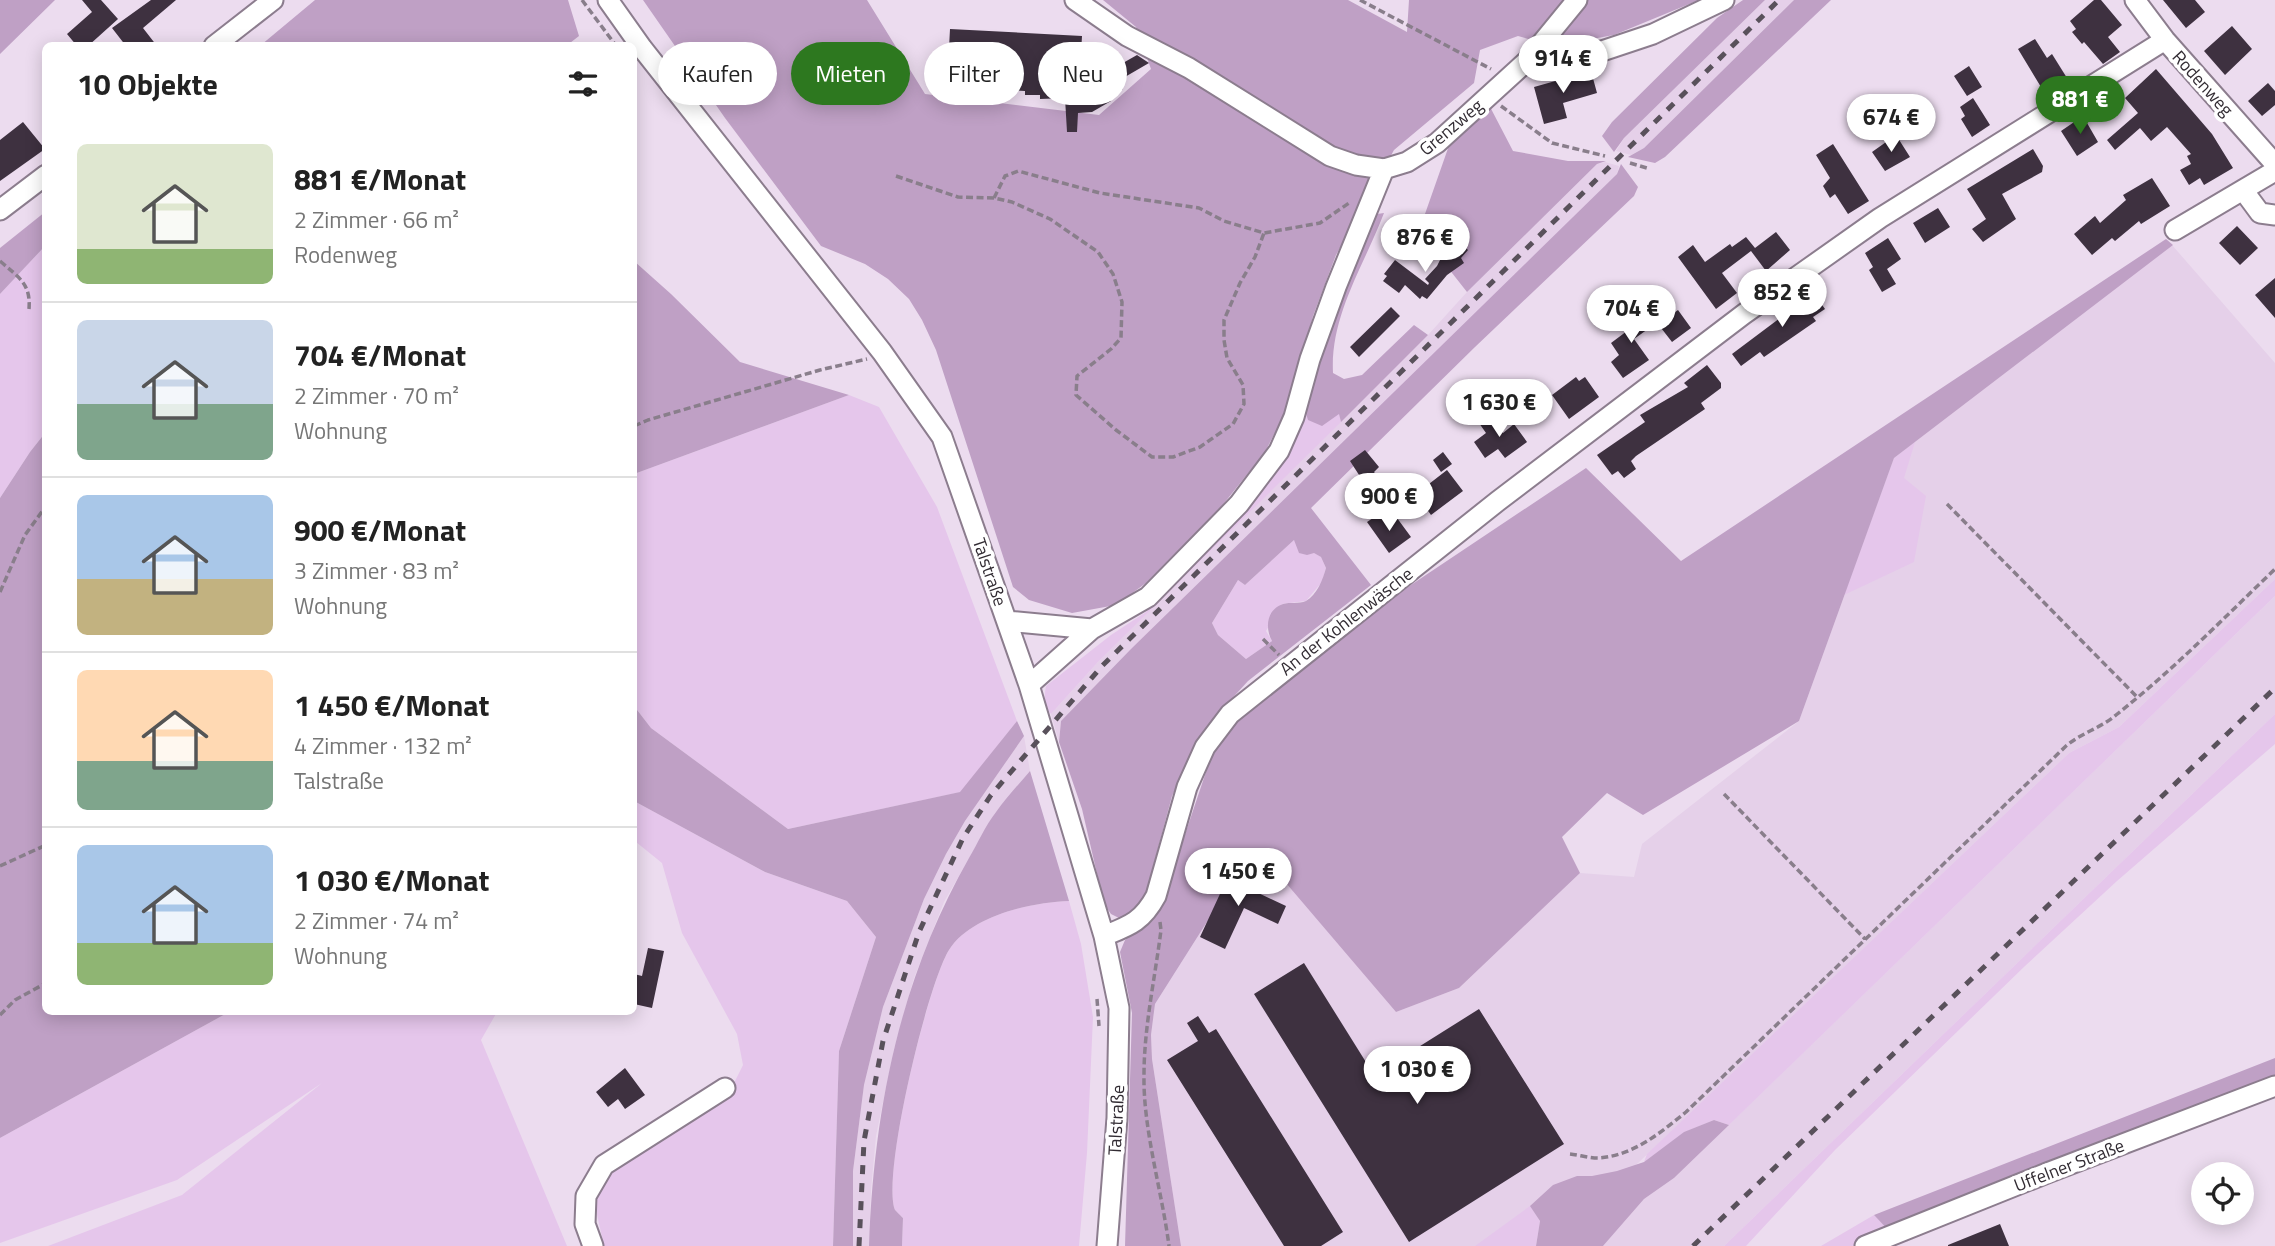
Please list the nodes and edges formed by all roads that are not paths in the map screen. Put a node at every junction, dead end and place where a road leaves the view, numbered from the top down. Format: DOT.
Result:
graph roads {
  1 [pos="274,0"];
  2 [pos="608,0"];
  3 [pos="1074,0"];
  4 [pos="1577,0"];
  5 [pos="1724,0"];
  6 [pos="2135,0"];
  7 [pos="2165,40"];
  8 [pos="219,42"];
  9 [pos="1527,61"];
  10 [pos="2275,164"];
  11 [pos="1384,169"];
  12 [pos="2275,171"];
  13 [pos="42,178"];
  14 [pos="2243,190"];
  15 [pos="0,210"];
  16 [pos="2275,215"];
  17 [pos="2175,230"];
  18 [pos="1007,621"];
  19 [pos="1092,629"];
  20 [pos="1029,685"];
  21 [pos="1104,936"];
  22 [pos="2275,1086"];
  23 [pos="725,1088"];
  24 [pos="593,1246"];
  25 [pos="1107,1246"];
  26 [pos="1867,1246"];
  1 -- 8 [label="street"];
  2 -- 18 [label="street, Talstraße"];
  3 -- 11 [label="street"];
  4 -- 9 [label="street, Grenzweg"];
  5 -- 9 [label="street"];
  6 -- 7 [label="street, Rodenweg"];
  7 -- 10 [label="street, Rodenweg"];
  7 -- 21 [label="street, An der Kohlenwäsche"];
  9 -- 11 [label="street, Grenzweg"];
  11 -- 19 [label="street"];
  12 -- 14 [label="street"];
  13 -- 15 [label="street"];
  14 -- 16 [label="street"];
  14 -- 17 [label="street"];
  18 -- 19 [label="street"];
  18 -- 20 [label="street, Talstraße"];
  19 -- 20 [label="street"];
  20 -- 21 [label="street, Talstraße"];
  21 -- 25 [label="street, Talstraße"];
  22 -- 26 [label="street, Uffelner Straße"];
  23 -- 24 [label="street"];
}
